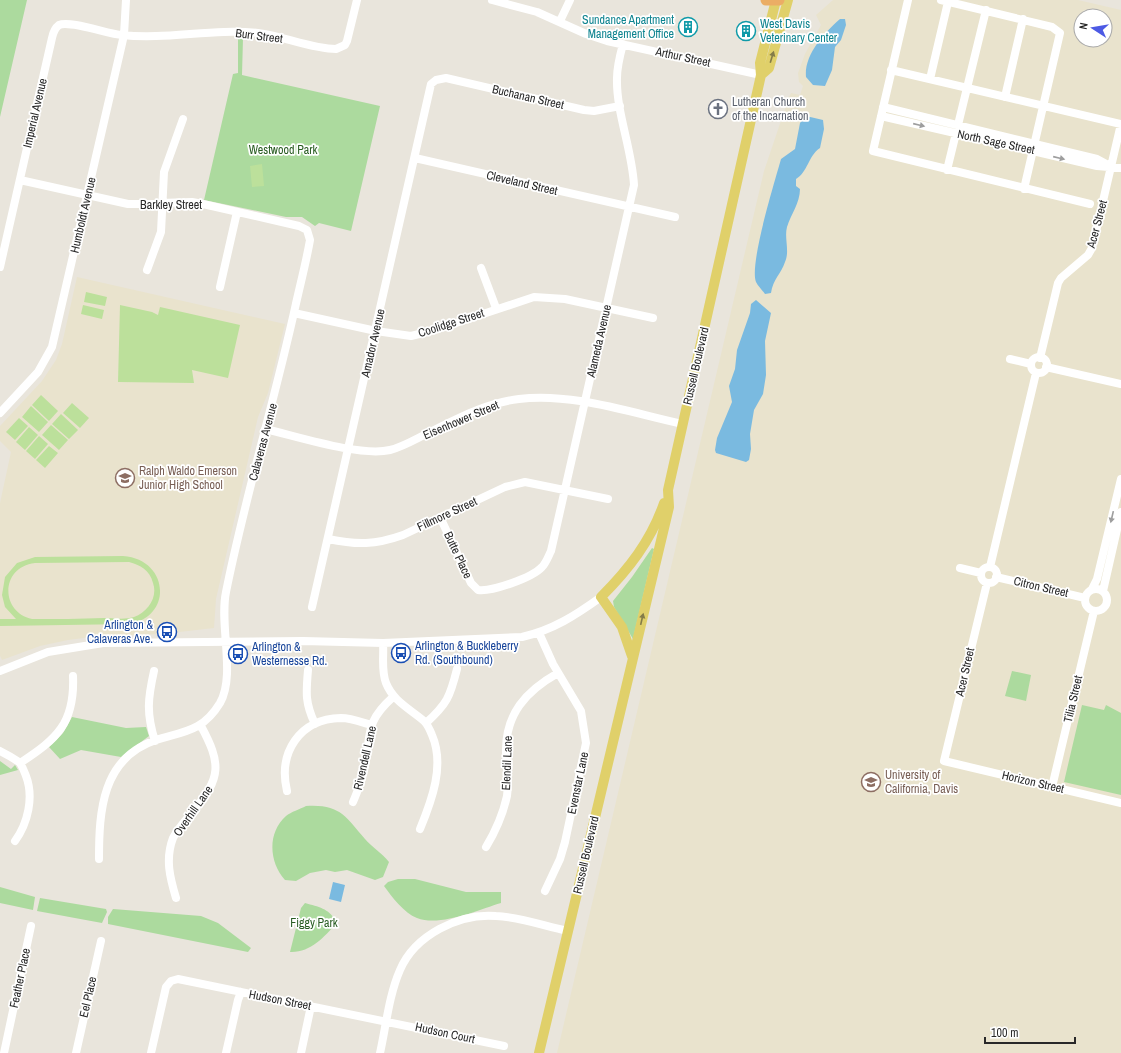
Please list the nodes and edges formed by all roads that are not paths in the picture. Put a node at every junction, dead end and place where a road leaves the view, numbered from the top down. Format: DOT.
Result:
graph roads {
  1 [pos="126,0"];
  2 [pos="356,0"];
  3 [pos="492,0"];
  4 [pos="570,0"];
  5 [pos="774,0"];
  6 [pos="788,0"];
  7 [pos="908,0"];
  8 [pos="945,1"];
  9 [pos="986,10"];
  10 [pos="1023,19"];
  11 [pos="560,22"];
  12 [pos="124,35"];
  13 [pos="623,44"];
  14 [pos="891,70"];
  15 [pos="761,75"];
  16 [pos="930,79"];
  17 [pos="436,80"];
  18 [pos="967,88"];
  19 [pos="1005,97"];
  20 [pos="620,106"];
  21 [pos="883,107"];
  22 [pos="1044,107"];
  23 [pos="881,116"];
  24 [pos="183,119"];
  25 [pos="1121,124"];
  26 [pos="957,129"];
  27 [pos="1034,147"];
  28 [pos="415,158"];
  29 [pos="1111,166"];
  30 [pos="1121,168"];
  31 [pos="947,170"];
  32 [pos="20,180"];
  33 [pos="1024,188"];
  34 [pos="87,194"];
  35 [pos="162,204"];
  36 [pos="1090,204"];
  37 [pos="629,207"];
  38 [pos="237,212"];
  39 [pos="675,218"];
  40 [pos="309,243"];
  41 [pos="0,267"];
  42 [pos="481,268"];
  43 [pos="147,270"];
  44 [pos="220,288"];
  45 [pos="496,308"];
  46 [pos="606,308"];
  47 [pos="294,313"];
  48 [pos="653,318"];
  49 [pos="376,332"];
  50 [pos="1010,358"];
  51 [pos="1040,358"];
  52 [pos="1031,364"];
  53 [pos="1046,367"];
  54 [pos="1036,373"];
  55 [pos="1121,384"];
  56 [pos="585,402"];
  57 [pos="0,413"];
  58 [pos="682,424"];
  59 [pos="265,429"];
  60 [pos="349,449"];
  61 [pos="1121,479"];
  62 [pos="566,489"];
  63 [pos="668,490"];
  64 [pos="608,499"];
  65 [pos="1121,512"];
  66 [pos="440,517"];
  67 [pos="328,539"];
  68 [pos="990,567"];
  69 [pos="960,568"];
  70 [pos="981,573"];
  71 [pos="996,577"];
  72 [pos="986,583"];
  73 [pos="1092,589"];
  74 [pos="478,590"];
  75 [pos="1104,591"];
  76 [pos="601,597"];
  77 [pos="1085,598"];
  78 [pos="312,607"];
  79 [pos="1094,611"];
  80 [pos="539,633"];
  81 [pos="225,642"];
  82 [pos="383,643"];
  83 [pos="632,656"];
  84 [pos="457,669"];
  85 [pos="308,670"];
  86 [pos="0,671"];
  87 [pos="154,671"];
  88 [pos="558,673"];
  89 [pos="74,676"];
  90 [pos="393,697"];
  91 [pos="426,723"];
  92 [pos="315,724"];
  93 [pos="371,725"];
  94 [pos="201,726"];
  95 [pos="155,740"];
  96 [pos="0,751"];
  97 [pos="944,761"];
  98 [pos="20,763"];
  99 [pos="1052,787"];
  100 [pos="287,791"];
  101 [pos="354,802"];
  102 [pos="1121,803"];
  103 [pos="420,829"];
  104 [pos="14,841"];
  105 [pos="486,847"];
  106 [pos="99,859"];
  107 [pos="545,891"];
  108 [pos="176,898"];
  109 [pos="31,926"];
  110 [pos="568,931"];
  111 [pos="101,941"];
  112 [pos="241,992"];
  113 [pos="311,1006"];
  114 [pos="387,1022"];
  115 [pos="504,1046"];
  116 [pos="4,1053"];
  117 [pos="76,1053"];
  118 [pos="151,1053"];
  119 [pos="226,1053"];
  120 [pos="301,1053"];
  121 [pos="380,1053"];
  122 [pos="539,1053"];
  1 -- 12 [label="street, Humboldt Avenue"];
  2 -- 12 [label="street, Burr Street"];
  3 -- 11 [label="street, Arthur Street"];
  4 -- 11 [label="street"];
  5 -- 15 [label="main road, Russell Boulevard"];
  15 -- 6 [label="main road, Russell Boulevard, one-way"];
  7 -- 14 [label="street"];
  8 -- 9 [label="street"];
  8 -- 16 [label="street"];
  9 -- 10 [label="street"];
  9 -- 18 [label="street"];
  10 -- 19 [label="street"];
  10 -- 22 [label="street"];
  11 -- 13 [label="street, Arthur Street"];
  12 -- 32 [label="street, Imperial Avenue"];
  12 -- 34 [label="street, Humboldt Avenue"];
  13 -- 15 [label="street, Arthur Street"];
  13 -- 20 [label="street, Alameda Avenue"];
  14 -- 16 [label="street"];
  14 -- 21 [label="street"];
  15 -- 58 [label="main road, Russell Boulevard"];
  16 -- 18 [label="street"];
  17 -- 20 [label="street, Buchanan Street"];
  17 -- 28 [label="street, Amador Avenue"];
  18 -- 19 [label="street"];
  18 -- 26 [label="street"];
  19 -- 22 [label="street"];
  20 -- 37 [label="street, Alameda Avenue"];
  21 -- 23 [label="street"];
  21 -- 26 [label="street, North Sage Street"];
  22 -- 25 [label="street"];
  22 -- 27 [label="street"];
  23 -- 26 [label="street, North Sage Street, one-way"];
  23 -- 31 [label="street"];
  24 -- 35 [label="street"];
  25 -- 29 [label="street, Acer Street"];
  26 -- 27 [label="street, North Sage Street"];
  26 -- 31 [label="street"];
  27 -- 29 [label="street, North Sage Street"];
  27 -- 33 [label="street"];
  28 -- 37 [label="street, Cleveland Street"];
  28 -- 49 [label="street, Amador Avenue"];
  29 -- 30 [label="street, North Sage Street"];
  29 -- 51 [label="street, Acer Street"];
  31 -- 33 [label="street"];
  32 -- 34 [label="street, Barkley Street"];
  32 -- 41 [label="street, Imperial Avenue"];
  33 -- 36 [label="street"];
  34 -- 35 [label="street, Barkley Street"];
  34 -- 57 [label="street, Humboldt Avenue"];
  35 -- 38 [label="street, Barkley Street"];
  35 -- 43 [label="street"];
  37 -- 39 [label="street, Cleveland Street"];
  37 -- 46 [label="street, Alameda Avenue"];
  38 -- 40 [label="street, Barkley Street"];
  38 -- 44 [label="street"];
  40 -- 47 [label="street, Calaveras Avenue"];
  42 -- 45 [label="street"];
  45 -- 46 [label="street, Coolidge Street"];
  45 -- 49 [label="street, Coolidge Street"];
  46 -- 48 [label="street, Coolidge Street"];
  46 -- 56 [label="street, Alameda Avenue"];
  47 -- 49 [label="street, Coolidge Street"];
  47 -- 59 [label="street, Calaveras Avenue"];
  49 -- 60 [label="street, Amador Avenue"];
  50 -- 52 [label="street"];
  51 -- 52 [label="street"];
  51 -- 53 [label="street"];
  52 -- 54 [label="street"];
  53 -- 54 [label="street"];
  53 -- 55 [label="street"];
  54 -- 68 [label="street"];
  56 -- 58 [label="street, Eisenhower Street"];
  56 -- 60 [label="street, Eisenhower Street"];
  56 -- 62 [label="street, Alameda Avenue"];
  58 -- 63 [label="main road, Russell Boulevard"];
  59 -- 60 [label="street, Eisenhower Street"];
  59 -- 81 [label="street, Calaveras Avenue"];
  60 -- 67 [label="street, Amador Avenue"];
  61 -- 73 [label="street, one-way"];
  62 -- 64 [label="street, Fillmore Street"];
  62 -- 66 [label="street, Fillmore Street"];
  62 -- 74 [label="street, Alameda Avenue"];
  63 -- 76 [label="main road"];
  83 -- 63 [label="main road, Russell Boulevard, one-way"];
  65 -- 75 [label="street"];
  66 -- 67 [label="street, Fillmore Street"];
  66 -- 74 [label="street, Butte Place"];
  67 -- 78 [label="street, Amador Avenue"];
  68 -- 70 [label="street"];
  68 -- 71 [label="street"];
  69 -- 70 [label="street"];
  70 -- 72 [label="street"];
  71 -- 72 [label="street"];
  71 -- 77 [label="street, Citron Street"];
  72 -- 97 [label="street, Acer Street"];
  73 -- 75 [label="street"];
  73 -- 77 [label="street"];
  75 -- 79 [label="street"];
  76 -- 80 [label="street"];
  76 -- 83 [label="main road"];
  77 -- 79 [label="street"];
  79 -- 99 [label="street, Tilia Street"];
  80 -- 82 [label="street"];
  80 -- 88 [label="street, Evenstar Lane"];
  81 -- 82 [label="street"];
  81 -- 86 [label="street"];
  81 -- 94 [label="street, Calaveras Avenue"];
  82 -- 90 [label="street"];
  83 -- 110 [label="main road, Russell Boulevard"];
  84 -- 91 [label="street"];
  85 -- 92 [label="street"];
  87 -- 95 [label="street"];
  88 -- 105 [label="street, Elendil Lane"];
  88 -- 107 [label="street, Evenstar Lane"];
  89 -- 98 [label="street"];
  90 -- 91 [label="street"];
  90 -- 93 [label="street, Rivendell Lane"];
  91 -- 103 [label="street"];
  92 -- 93 [label="street"];
  92 -- 100 [label="street"];
  93 -- 101 [label="street, Rivendell Lane"];
  94 -- 95 [label="street"];
  94 -- 108 [label="street, Overhill Lane"];
  95 -- 106 [label="street"];
  96 -- 98 [label="street"];
  97 -- 99 [label="street, Horizon Street"];
  98 -- 104 [label="street"];
  99 -- 102 [label="street, Horizon Street"];
  109 -- 116 [label="street, Feather Place"];
  110 -- 114 [label="street"];
  110 -- 122 [label="main road, Russell Boulevard"];
  111 -- 117 [label="street, Eel Place"];
  112 -- 113 [label="street, Hudson Street"];
  112 -- 118 [label="street, Hudson Street"];
  112 -- 119 [label="street"];
  113 -- 114 [label="street, Hudson Street"];
  113 -- 120 [label="street"];
  114 -- 115 [label="street, Hudson Court"];
  114 -- 121 [label="street"];
}
